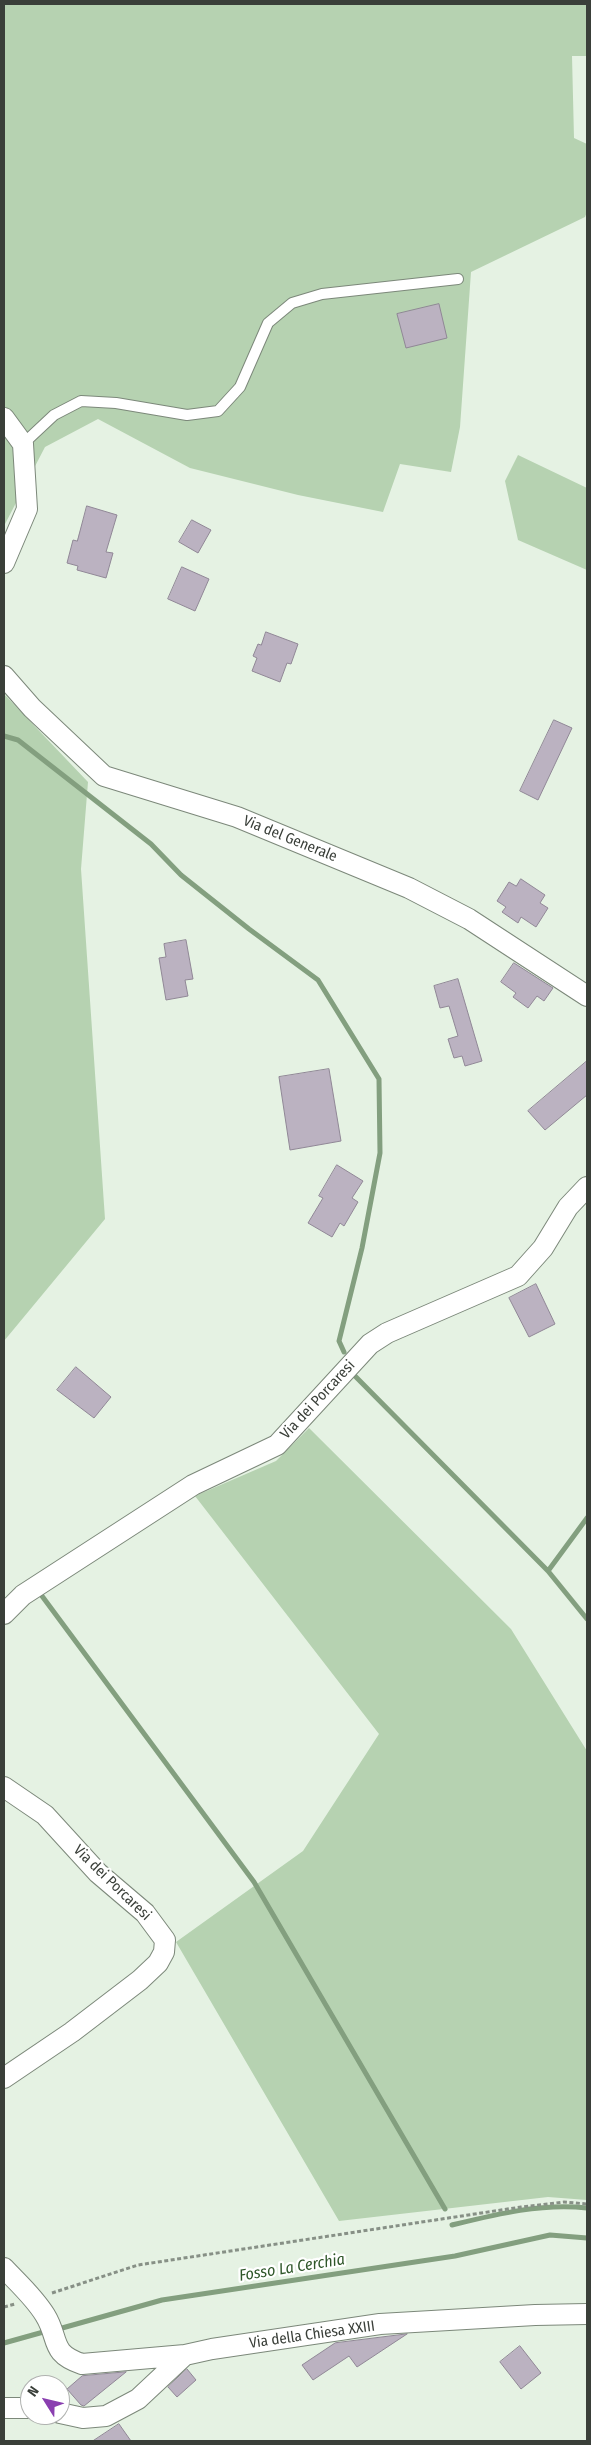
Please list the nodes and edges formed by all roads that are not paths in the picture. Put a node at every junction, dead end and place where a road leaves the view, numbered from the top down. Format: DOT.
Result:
graph roads {
  1 [pos="458,280"];
  2 [pos="4,418"];
  3 [pos="23,444"];
  4 [pos="4,563"];
  5 [pos="4,676"];
  6 [pos="587,996"];
  7 [pos="587,1187"];
  8 [pos="4,1614"];
  9 [pos="4,1787"];
  10 [pos="4,2078"];
  11 [pos="4,2268"];
  12 [pos="587,2314"];
  13 [pos="185,2355"];
  14 [pos="4,2408"];
  15 [pos="20,2408"];
  16 [pos="70,2415"];
  1 -- 3 [label="lane"];
  2 -- 3 [label="street"];
  3 -- 4 [label="street"];
  5 -- 6 [label="street, Via del Generale"];
  7 -- 8 [label="street, Via dei Porcaresi"];
  9 -- 10 [label="street, Via dei Porcaresi"];
  11 -- 13 [label="street, Via della Chiesa XXIII"];
  12 -- 13 [label="street, Via della Chiesa XXIII"];
  13 -- 16 [label="street"];
  14 -- 15 [label="street"];
}
